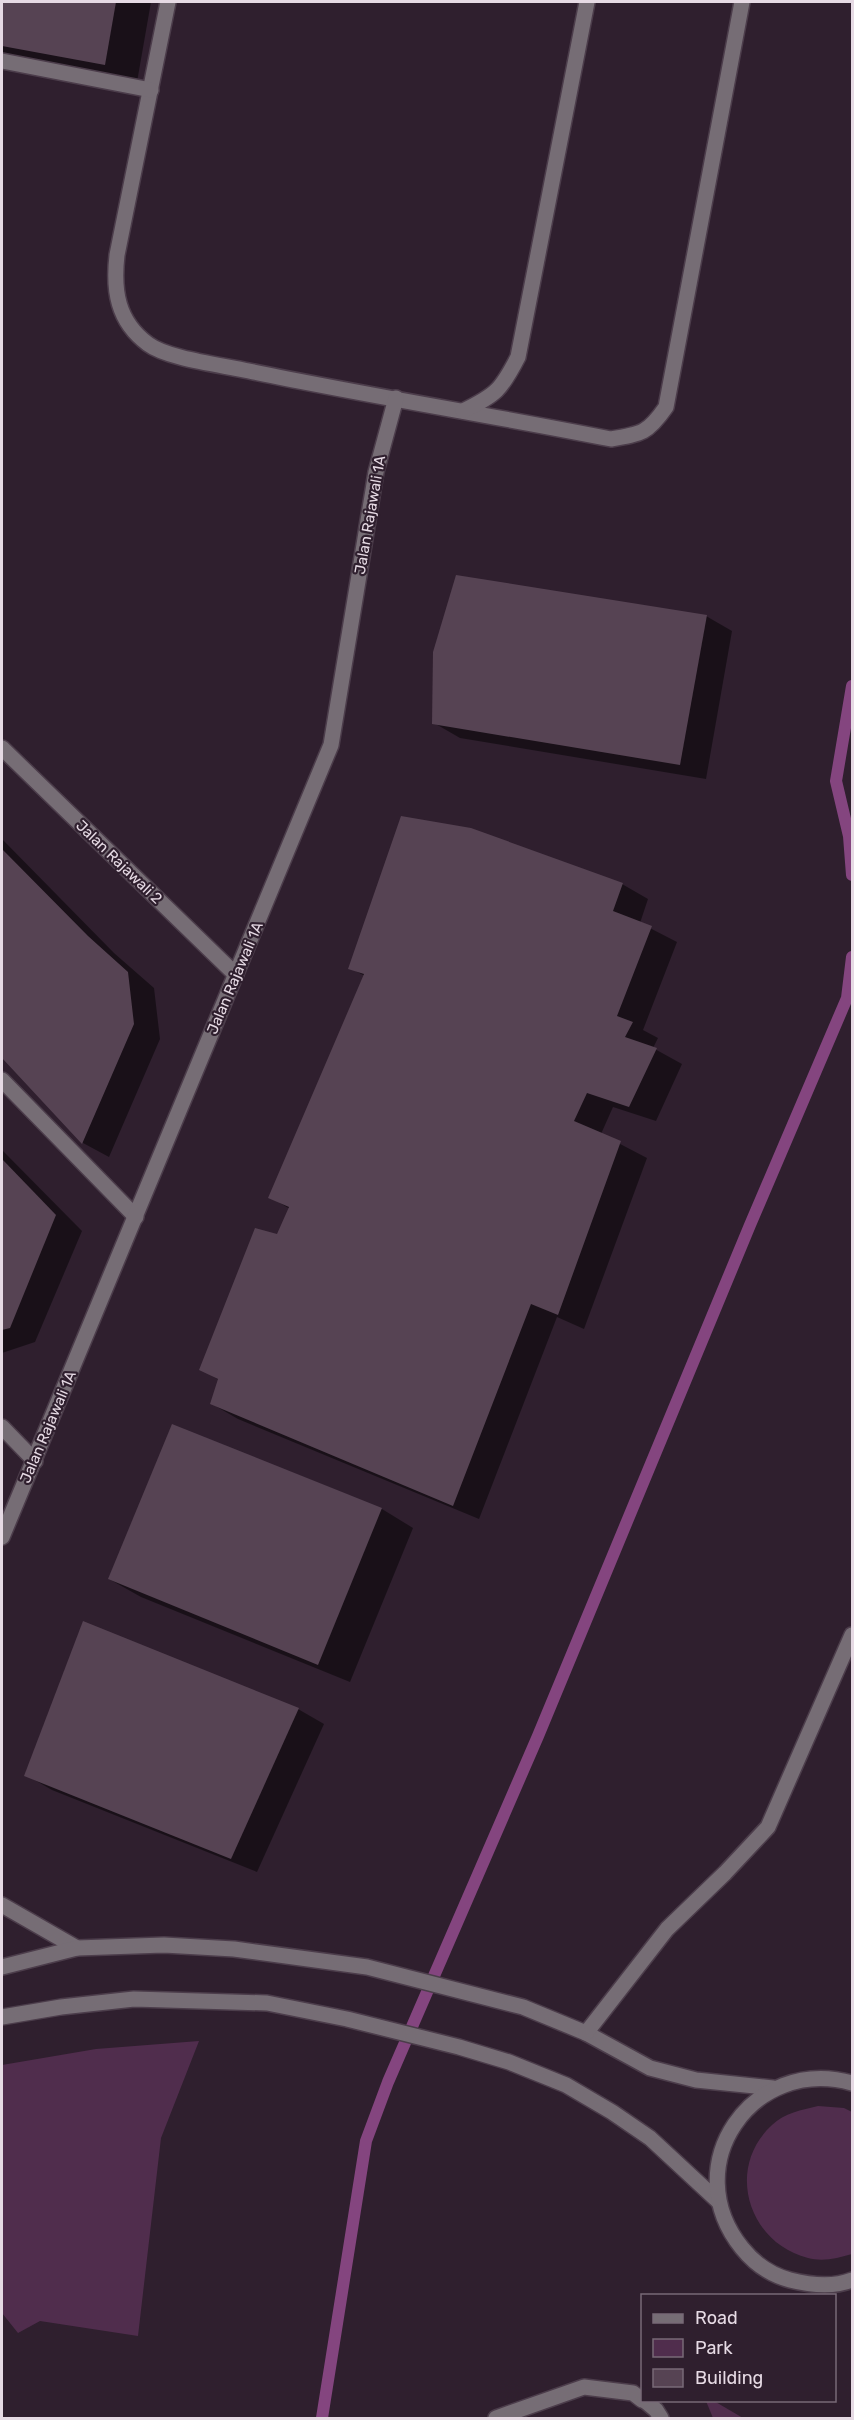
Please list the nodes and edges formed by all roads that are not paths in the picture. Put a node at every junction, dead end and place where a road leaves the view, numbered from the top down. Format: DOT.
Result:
graph roads {
  1 [pos="168,2"];
  2 [pos="587,2"];
  3 [pos="742,2"];
  4 [pos="2,61"];
  5 [pos="151,90"];
  6 [pos="396,398"];
  7 [pos="463,411"];
  8 [pos="2,748"];
  9 [pos="236,975"];
  10 [pos="2,1080"];
  11 [pos="136,1217"];
  12 [pos="2,1427"];
  13 [pos="35,1461"];
  14 [pos="2,1537"];
  15 [pos="852,1635"];
  16 [pos="2,1905"];
  17 [pos="77,1948"];
  18 [pos="6,1964"];
  19 [pos="2,2017"];
  20 [pos="586,2033"];
  21 [pos="852,2083"];
  22 [pos="773,2088"];
  23 [pos="718,2201"];
  24 [pos="852,2280"];
  25 [pos="641,2399"];
  26 [pos="646,2402"];
  27 [pos="496,2418"];
  28 [pos="661,2418"];
  1 -- 5 [label="street"];
  2 -- 7 [label="street"];
  3 -- 7 [label="street"];
  4 -- 5 [label="street"];
  5 -- 6 [label="street"];
  6 -- 7 [label="street"];
  6 -- 9 [label="street, Jalan Rajawali 1A"];
  8 -- 9 [label="street, Jalan Rajawali 2"];
  9 -- 11 [label="street, Jalan Rajawali 1A"];
  10 -- 11 [label="street"];
  11 -- 13 [label="street, Jalan Rajawali 1A"];
  12 -- 13 [label="street"];
  13 -- 14 [label="street, Jalan Rajawali 1A"];
  15 -- 20 [label="street"];
  16 -- 17 [label="street"];
  17 -- 18 [label="street"];
  17 -- 20 [label="street"];
  19 -- 23 [label="street"];
  20 -- 22 [label="street"];
  21 -- 22 [label="street"];
  22 -- 23 [label="street"];
  23 -- 24 [label="street"];
  25 -- 27 [label="street"];
  26 -- 28 [label="street"];
}
